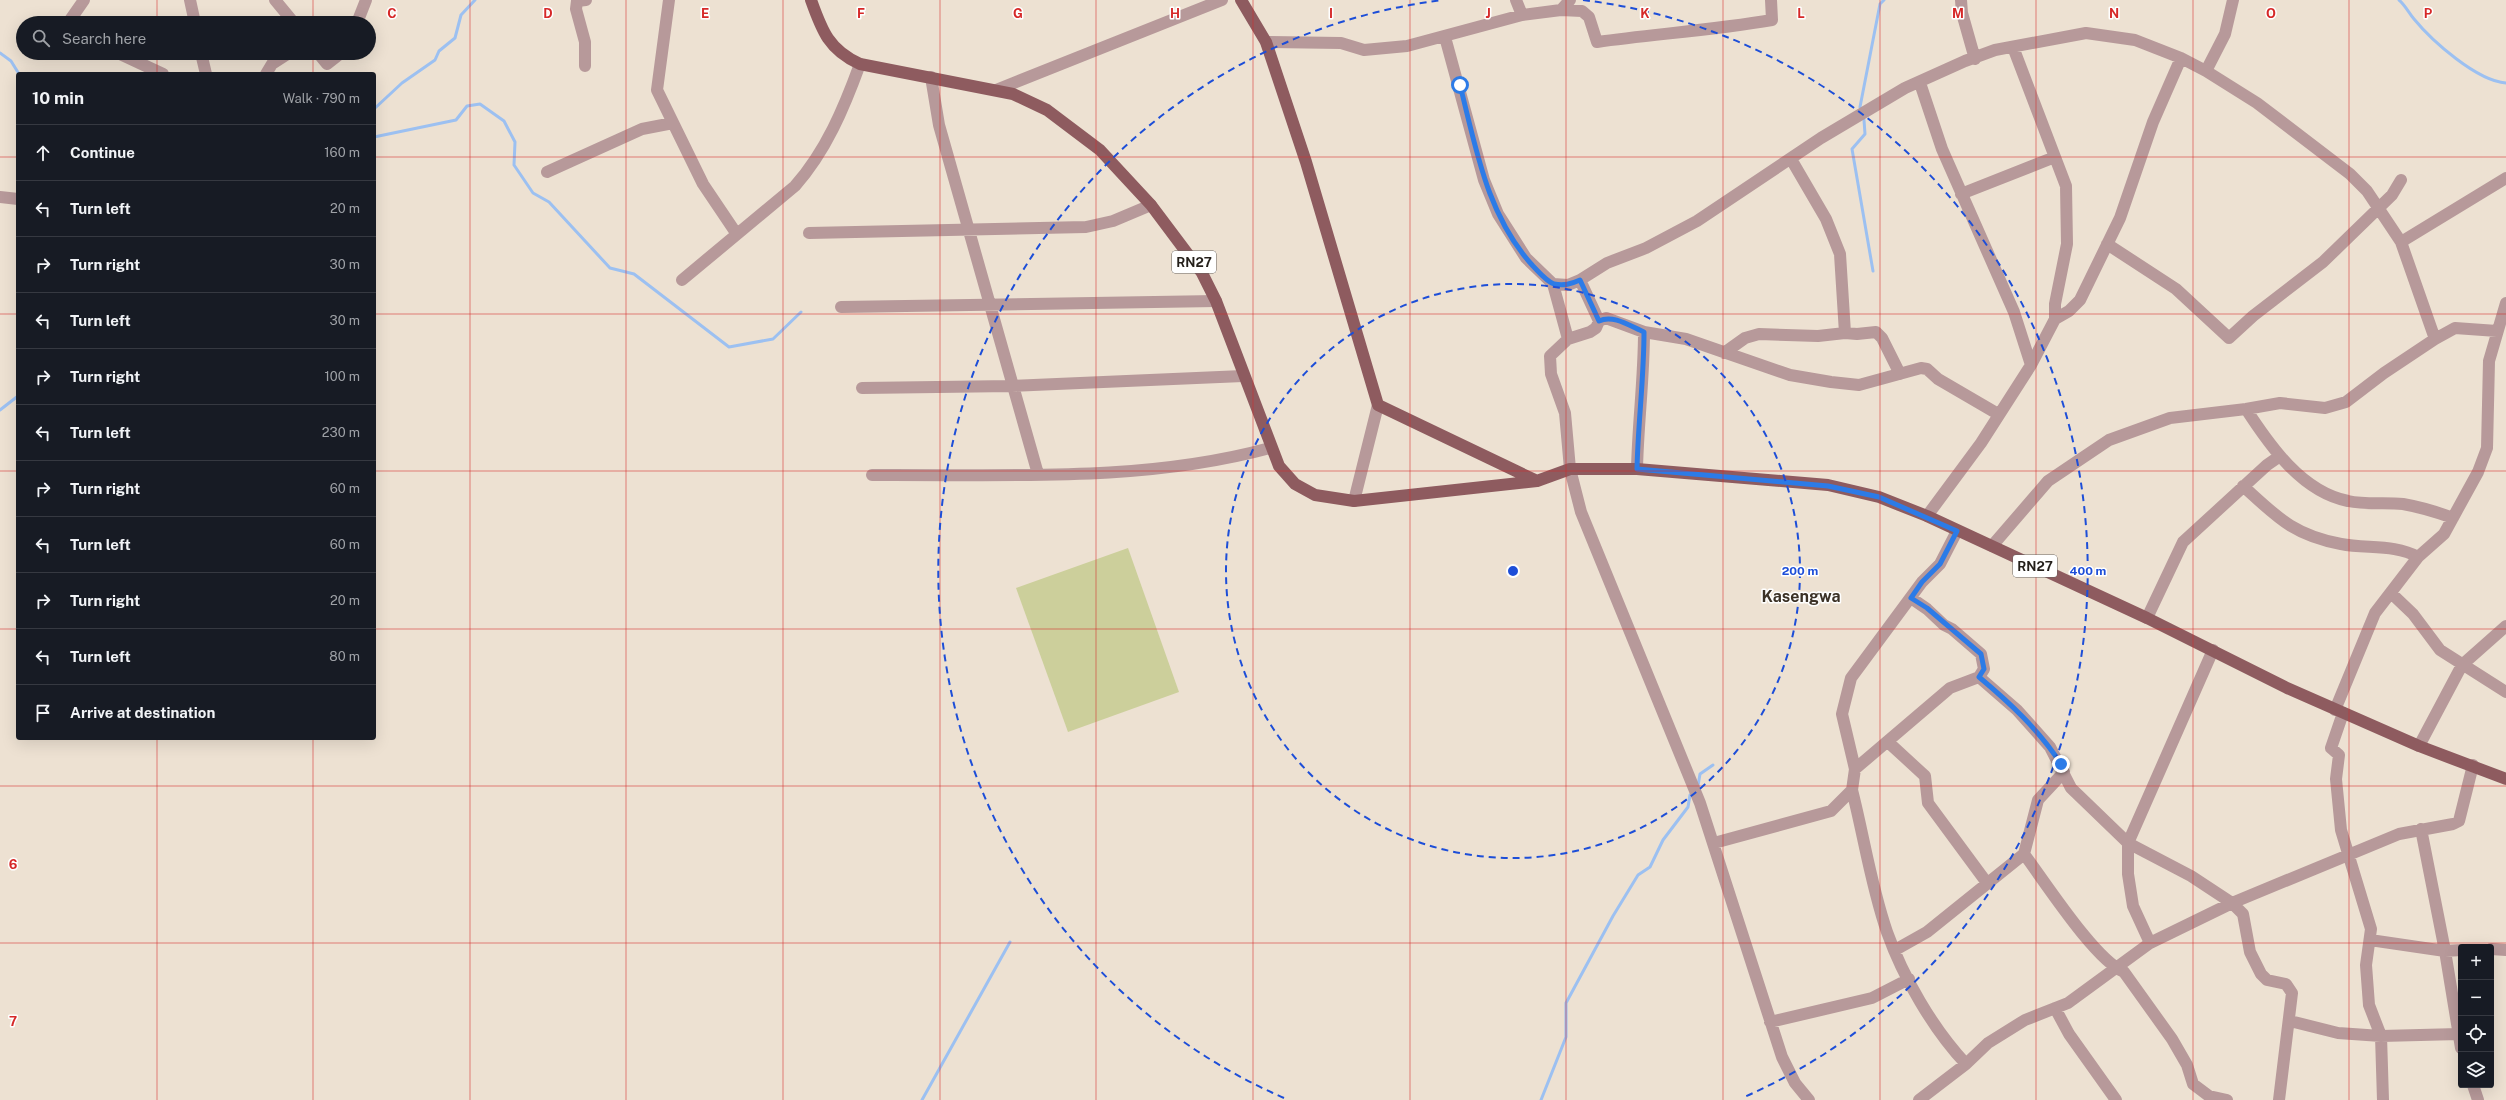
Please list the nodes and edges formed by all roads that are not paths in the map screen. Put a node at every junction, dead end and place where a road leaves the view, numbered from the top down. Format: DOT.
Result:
graph roads {
  1 [pos="84,0"];
  2 [pos="190,0"];
  3 [pos="276,0"];
  4 [pos="366,0"];
  5 [pos="586,0"];
  6 [pos="669,0"];
  7 [pos="810,0"];
  8 [pos="1222,0"];
  9 [pos="1241,0"];
  10 [pos="1516,0"];
  11 [pos="1570,0"];
  12 [pos="1771,0"];
  13 [pos="1960,0"];
  14 [pos="2233,0"];
  15 [pos="1560,10"];
  16 [pos="1522,15"];
  17 [pos="73,16"];
  18 [pos="193,16"];
  19 [pos="289,16"];
  20 [pos="360,16"];
  21 [pos="1445,37"];
  22 [pos="1266,42"];
  23 [pos="2013,47"];
  24 [pos="2181,58"];
  25 [pos="1975,59"];
  26 [pos="133,60"];
  27 [pos="203,60"];
  28 [pos="278,60"];
  29 [pos="324,60"];
  30 [pos="332,60"];
  31 [pos="860,64"];
  32 [pos="585,66"];
  33 [pos="2206,71"];
  34 [pos="159,72"];
  35 [pos="206,72"];
  36 [pos="267,72"];
  37 [pos="931,77"];
  38 [pos="1920,83"];
  39 [pos="996,90"];
  40 [pos="673,123"];
  41 [pos="2054,156"];
  42 [pos="1791,159"];
  43 [pos="547,172"];
  44 [pos="2506,178"];
  45 [pos="2401,180"];
  46 [pos="1961,194"];
  47 [pos="0,198"];
  48 [pos="16,199"];
  49 [pos="1150,205"];
  50 [pos="2379,208"];
  51 [pos="970,230"];
  52 [pos="736,233"];
  53 [pos="808,233"];
  54 [pos="2401,242"];
  55 [pos="2107,244"];
  56 [pos="682,280"];
  57 [pos="1580,280"];
  58 [pos="1553,284"];
  59 [pos="1216,301"];
  60 [pos="2506,302"];
  61 [pos="990,306"];
  62 [pos="841,307"];
  63 [pos="2054,319"];
  64 [pos="1599,321"];
  65 [pos="2497,331"];
  66 [pos="1644,332"];
  67 [pos="1845,333"];
  68 [pos="1568,338"];
  69 [pos="2435,339"];
  70 [pos="1724,352"];
  71 [pos="2031,365"];
  72 [pos="1900,374"];
  73 [pos="1244,376"];
  74 [pos="1012,386"];
  75 [pos="862,388"];
  76 [pos="1378,405"];
  77 [pos="2246,409"];
  78 [pos="1998,414"];
  79 [pos="1270,448"];
  80 [pos="2280,456"];
  81 [pos="1570,469"];
  82 [pos="1637,469"];
  83 [pos="1038,474"];
  84 [pos="872,475"];
  85 [pos="1537,481"];
  86 [pos="2243,486"];
  87 [pos="1354,501"];
  88 [pos="1927,516"];
  89 [pos="2453,518"];
  90 [pos="1957,531"];
  91 [pos="1992,546"];
  92 [pos="2418,557"];
  93 [pos="2391,593"];
  94 [pos="1911,598"];
  95 [pos="2147,618"];
  96 [pos="2506,626"];
  97 [pos="2213,650"];
  98 [pos="2462,665"];
  99 [pos="1979,677"];
  100 [pos="2506,692"];
  101 [pos="2339,711"];
  102 [pos="1888,742"];
  103 [pos="2419,746"];
  104 [pos="2473,765"];
  105 [pos="1855,769"];
  106 [pos="2064,772"];
  107 [pos="2506,779"];
  108 [pos="1852,790"];
  109 [pos="2421,829"];
  110 [pos="1714,843"];
  111 [pos="2128,843"];
  112 [pos="2024,854"];
  113 [pos="2349,854"];
  114 [pos="1987,883"];
  115 [pos="2232,903"];
  116 [pos="2370,940"];
  117 [pos="2150,943"];
  118 [pos="2494,949"];
  119 [pos="1894,950"];
  120 [pos="2458,950"];
  121 [pos="2506,950"];
  122 [pos="2445,951"];
  123 [pos="2114,968"];
  124 [pos="1909,979"];
  125 [pos="2055,1008"];
  126 [pos="2290,1021"];
  127 [pos="1770,1022"];
  128 [pos="2458,1028"];
  129 [pos="2458,1034"];
  130 [pos="2381,1036"];
  131 [pos="1966,1064"];
  132 [pos="2474,1088"];
  133 [pos="1810,1100"];
  134 [pos="1919,1100"];
  135 [pos="2116,1100"];
  136 [pos="2227,1100"];
  137 [pos="2279,1100"];
  138 [pos="2383,1100"];
  139 [pos="2478,1100"];
  1 -- 17 [label="street"];
  2 -- 18 [label="street"];
  3 -- 19 [label="street"];
  4 -- 20 [label="street"];
  5 -- 32 [label="street"];
  6 -- 40 [label="street"];
  7 -- 31 [label="main road, RN27"];
  8 -- 39 [label="street"];
  9 -- 22 [label="main road"];
  10 -- 16 [label="street"];
  11 -- 15 [label="street"];
  12 -- 15 [label="street"];
  13 -- 25 [label="street"];
  14 -- 33 [label="street"];
  15 -- 16 [label="street"];
  16 -- 21 [label="street"];
  21 -- 22 [label="street"];
  21 -- 58 [label="street"];
  22 -- 76 [label="main road"];
  23 -- 24 [label="street"];
  23 -- 25 [label="street"];
  23 -- 41 [label="street"];
  24 -- 33 [label="street"];
  24 -- 55 [label="street"];
  25 -- 38 [label="street"];
  26 -- 34 [label="street"];
  27 -- 35 [label="street"];
  28 -- 36 [label="street"];
  29 -- 30 [label="street"];
  31 -- 37 [label="main road, RN27"];
  31 -- 52 [label="street"];
  33 -- 50 [label="street"];
  37 -- 39 [label="main road, RN27"];
  37 -- 51 [label="street"];
  38 -- 42 [label="street"];
  38 -- 46 [label="street"];
  39 -- 49 [label="main road, RN27"];
  40 -- 43 [label="street"];
  40 -- 52 [label="street"];
  41 -- 46 [label="street"];
  41 -- 63 [label="street"];
  42 -- 57 [label="street"];
  42 -- 67 [label="street"];
  44 -- 54 [label="street"];
  45 -- 50 [label="street"];
  46 -- 71 [label="street"];
  47 -- 48 [label="street"];
  49 -- 51 [label="street"];
  49 -- 59 [label="main road, RN27"];
  50 -- 54 [label="street"];
  50 -- 55 [label="street"];
  51 -- 53 [label="street"];
  51 -- 61 [label="street"];
  52 -- 56 [label="street"];
  54 -- 69 [label="street"];
  55 -- 63 [label="street"];
  57 -- 58 [label="street"];
  57 -- 64 [label="street"];
  58 -- 68 [label="street"];
  59 -- 61 [label="street"];
  59 -- 73 [label="main road, RN27"];
  60 -- 65 [label="street"];
  61 -- 62 [label="street"];
  61 -- 74 [label="street"];
  63 -- 71 [label="street"];
  64 -- 66 [label="street"];
  64 -- 68 [label="street"];
  65 -- 69 [label="street"];
  65 -- 89 [label="street"];
  66 -- 70 [label="street"];
  66 -- 82 [label="street"];
  67 -- 70 [label="street"];
  67 -- 72 [label="street"];
  68 -- 81 [label="street"];
  69 -- 77 [label="street"];
  70 -- 72 [label="street"];
  71 -- 78 [label="street"];
  72 -- 78 [label="street"];
  73 -- 74 [label="street"];
  73 -- 79 [label="main road, RN27"];
  74 -- 75 [label="street"];
  74 -- 83 [label="street"];
  76 -- 85 [label="main road"];
  76 -- 87 [label="street"];
  77 -- 80 [label="street"];
  77 -- 91 [label="street"];
  78 -- 88 [label="street"];
  79 -- 83 [label="street"];
  79 -- 87 [label="main road, RN27"];
  80 -- 86 [label="street"];
  80 -- 89 [label="street"];
  81 -- 82 [label="main road, RN27"];
  81 -- 85 [label="main road, RN27"];
  81 -- 110 [label="street"];
  82 -- 88 [label="main road, RN27"];
  83 -- 84 [label="street"];
  85 -- 87 [label="main road, RN27"];
  86 -- 92 [label="street"];
  86 -- 95 [label="street"];
  88 -- 90 [label="main road, RN27"];
  89 -- 92 [label="street"];
  90 -- 91 [label="main road, RN27"];
  90 -- 94 [label="street"];
  91 -- 95 [label="main road, RN27"];
  92 -- 93 [label="street"];
  93 -- 98 [label="street"];
  93 -- 101 [label="street"];
  94 -- 99 [label="street"];
  94 -- 105 [label="street"];
  95 -- 97 [label="main road, RN27"];
  96 -- 98 [label="street"];
  97 -- 101 [label="main road, RN27"];
  97 -- 111 [label="street"];
  98 -- 100 [label="street"];
  98 -- 103 [label="street"];
  99 -- 102 [label="street"];
  99 -- 106 [label="street"];
  101 -- 103 [label="main road, RN27"];
  101 -- 113 [label="street"];
  102 -- 105 [label="street"];
  102 -- 114 [label="street"];
  103 -- 104 [label="main road, RN27"];
  104 -- 107 [label="main road, RN27"];
  104 -- 109 [label="street"];
  105 -- 108 [label="street"];
  106 -- 111 [label="street"];
  106 -- 112 [label="street"];
  108 -- 110 [label="street"];
  108 -- 119 [label="street"];
  109 -- 113 [label="street"];
  109 -- 122 [label="street"];
  110 -- 127 [label="street"];
  111 -- 115 [label="street"];
  111 -- 117 [label="street"];
  112 -- 114 [label="street"];
  112 -- 123 [label="street"];
  113 -- 115 [label="street"];
  113 -- 116 [label="street"];
  114 -- 119 [label="street"];
  115 -- 117 [label="street"];
  115 -- 126 [label="street"];
  116 -- 122 [label="street"];
  116 -- 130 [label="street"];
  117 -- 123 [label="street"];
  118 -- 121 [label="street"];
  119 -- 124 [label="street"];
  120 -- 122 [label="street"];
  122 -- 128 [label="street"];
  123 -- 125 [label="street"];
  123 -- 136 [label="street"];
  124 -- 127 [label="street"];
  124 -- 131 [label="street"];
  125 -- 131 [label="street"];
  125 -- 135 [label="street"];
  126 -- 130 [label="street"];
  126 -- 137 [label="street"];
  127 -- 133 [label="street"];
  129 -- 130 [label="street"];
  130 -- 138 [label="street"];
  131 -- 134 [label="street"];
  132 -- 139 [label="street"];
}
